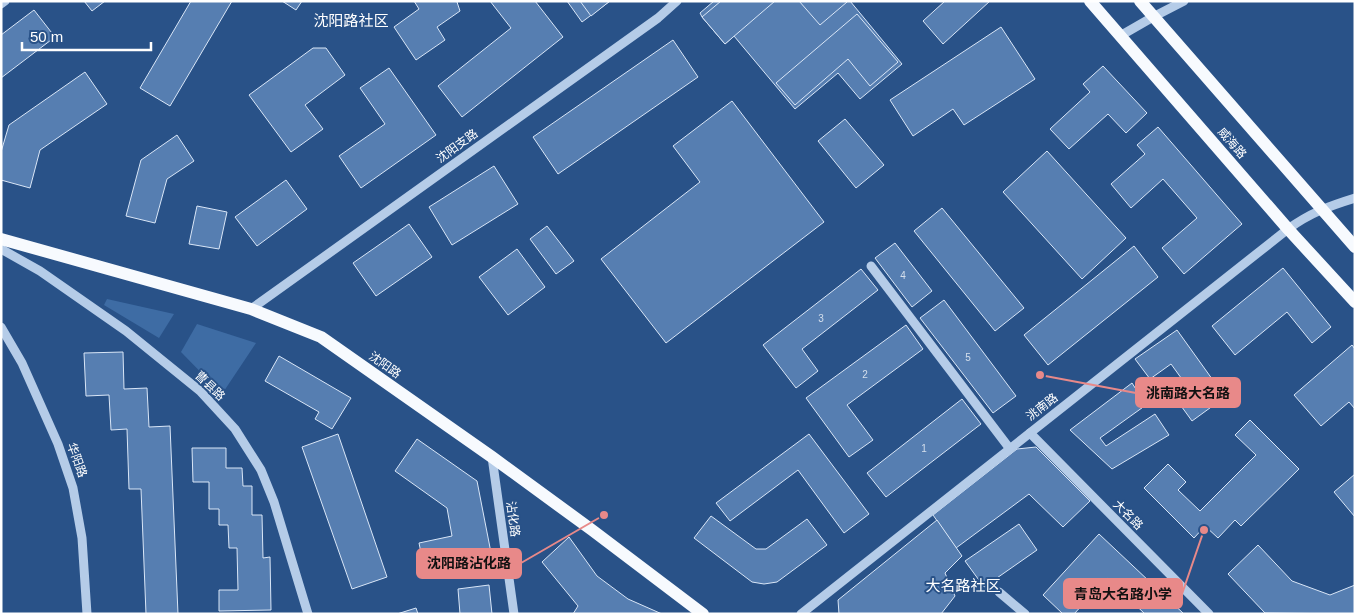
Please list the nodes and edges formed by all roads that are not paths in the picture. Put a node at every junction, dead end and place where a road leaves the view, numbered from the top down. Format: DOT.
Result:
graph roads {
  1 [pos="5,1"];
  2 [pos="677,1"];
  3 [pos="1090,1"];
  4 [pos="1140,1"];
  5 [pos="1184,1"];
  6 [pos="1,4"];
  7 [pos="1153,17"];
  8 [pos="1120,36"];
  9 [pos="1355,198"];
  10 [pos="1322,208"];
  11 [pos="1288,228"];
  12 [pos="1,238"];
  13 [pos="1355,247"];
  14 [pos="1,249"];
  15 [pos="870,266"];
  16 [pos="1355,302"];
  17 [pos="251,309"];
  18 [pos="1,327"];
  19 [pos="1030,433"];
  20 [pos="1010,449"];
  21 [pos="492,457"];
  22 [pos="1000,592"];
  23 [pos="87,614"];
  24 [pos="308,614"];
  25 [pos="514,614"];
  26 [pos="703,614"];
  27 [pos="801,614"];
  28 [pos="1025,614"];
  29 [pos="1209,614"];
  1 -- 6 [label="street"];
  2 -- 17 [label="street, 沈阳支路"];
  3 -- 8 [label="main road, 威海路"];
  4 -- 7 [label="main road, 威海路"];
  5 -- 7 [label="street"];
  7 -- 8 [label="street"];
  7 -- 10 [label="main road, 威海路"];
  8 -- 11 [label="main road, 威海路"];
  9 -- 10 [label="street, 洮南路"];
  10 -- 11 [label="street, 洮南路"];
  10 -- 13 [label="main road, 威海路"];
  11 -- 16 [label="main road, 威海路"];
  11 -- 19 [label="street, 洮南路"];
  12 -- 17 [label="main road, 沈阳路"];
  14 -- 24 [label="street, 曹县路"];
  15 -- 20 [label="street"];
  17 -- 21 [label="main road, 沈阳路"];
  18 -- 23 [label="street, 华阳路"];
  19 -- 20 [label="street, 洮南路"];
  19 -- 29 [label="street, 大名路"];
  20 -- 27 [label="street, 洮南路"];
  21 -- 25 [label="street, 沾化路"];
  21 -- 26 [label="main road, 沈阳路"];
  22 -- 28 [label="street"];
}
